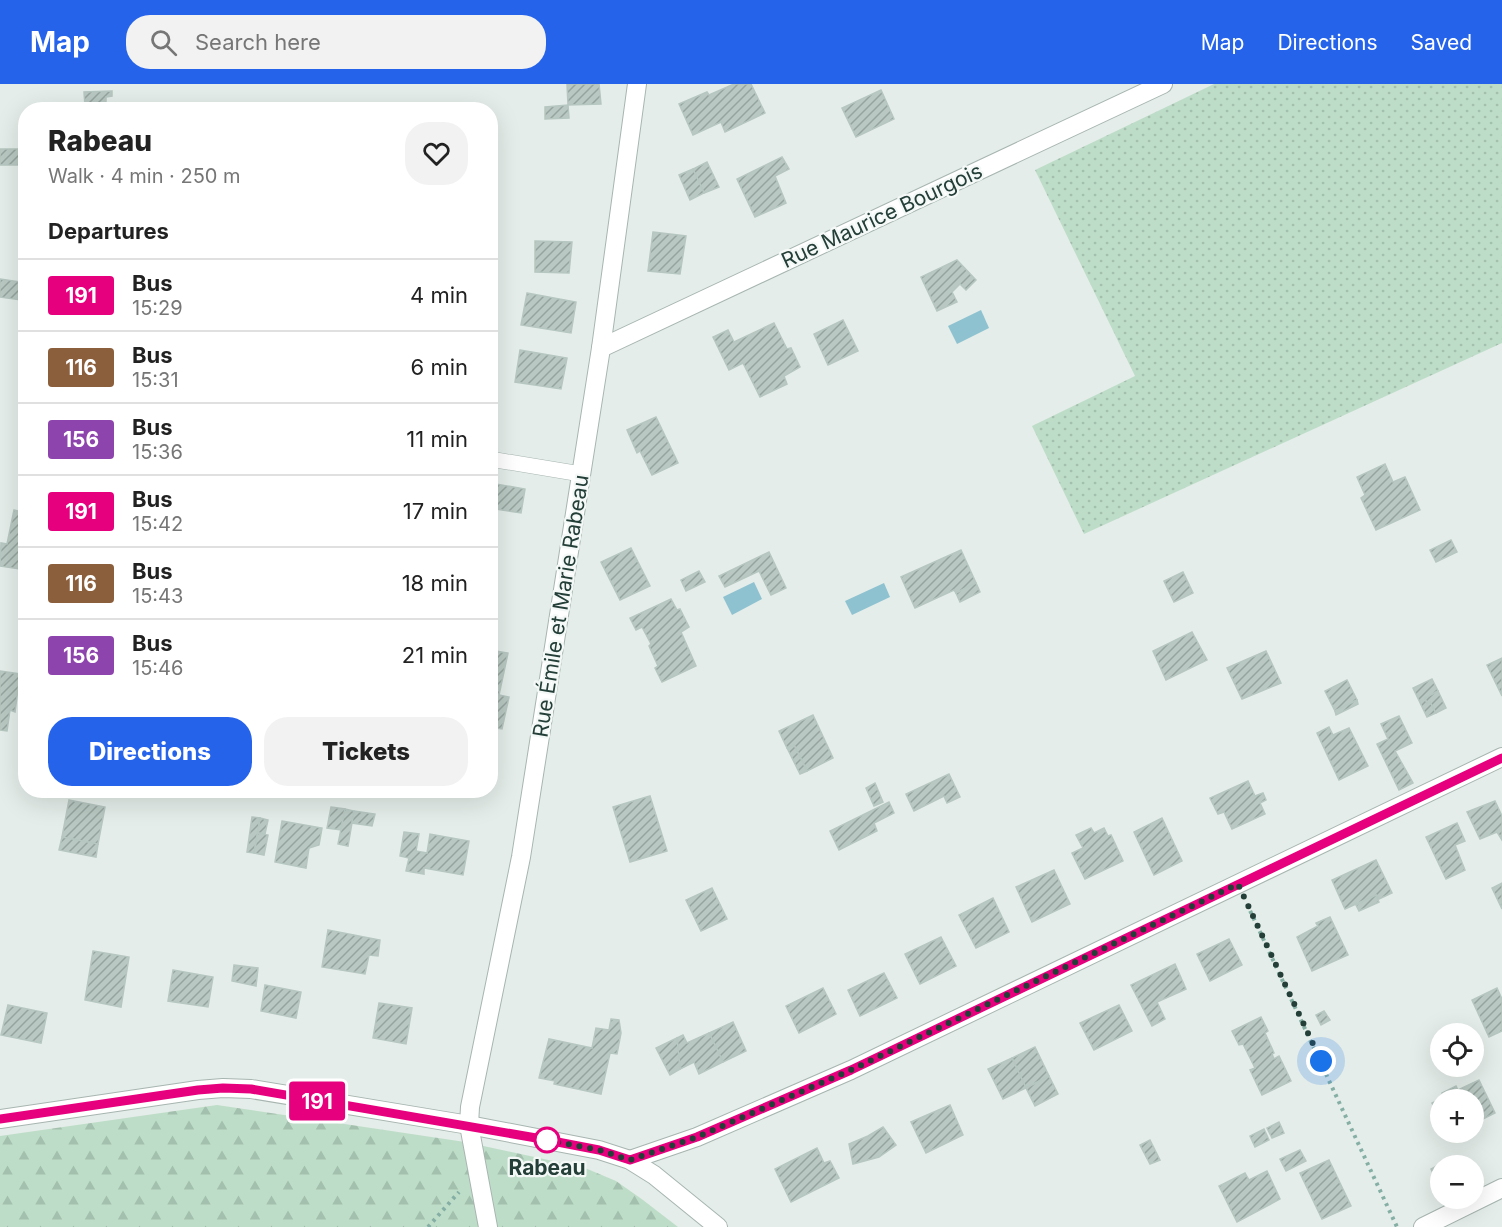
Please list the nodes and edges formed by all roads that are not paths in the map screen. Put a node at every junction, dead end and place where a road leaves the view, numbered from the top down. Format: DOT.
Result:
graph roads {
  1 [pos="637,84"];
  2 [pos="1163,84"];
  3 [pos="601,348"];
  4 [pos="498,460"];
  5 [pos="581,474"];
  6 [pos="1502,758"];
  7 [pos="0,1119"];
  8 [pos="470,1125"];
  9 [pos="630,1160"];
  10 [pos="1502,1188"];
  11 [pos="488,1227"];
  12 [pos="718,1227"];
  13 [pos="1423,1227"];
  1 -- 3 [label="street, Rue Émile et Marie Rabeau"];
  2 -- 3 [label="street, Rue Maurice Bourgois"];
  3 -- 5 [label="street, Rue Émile et Marie Rabeau"];
  4 -- 5 [label="lane"];
  5 -- 8 [label="street, Rue Émile et Marie Rabeau"];
  6 -- 9 [label="street"];
  7 -- 8 [label="street"];
  8 -- 9 [label="street"];
  8 -- 11 [label="street, Rue Émile et Marie Rabeau"];
  9 -- 12 [label="street"];
  10 -- 13 [label="street"];
}
